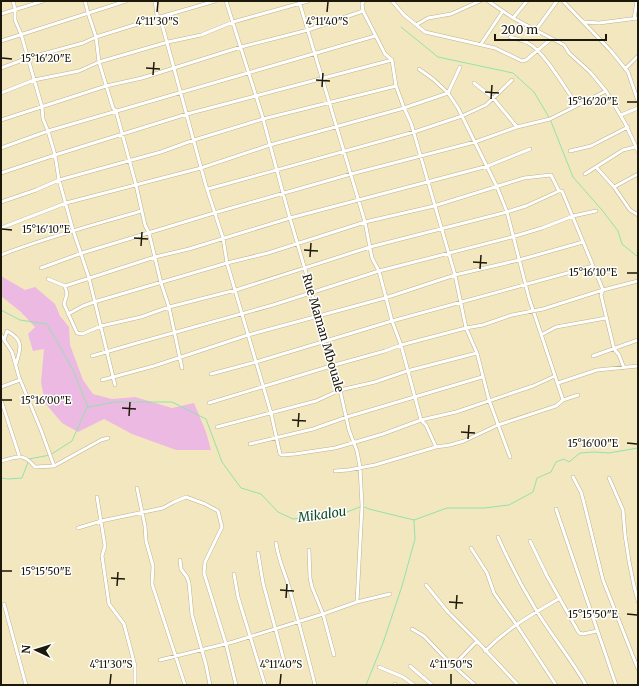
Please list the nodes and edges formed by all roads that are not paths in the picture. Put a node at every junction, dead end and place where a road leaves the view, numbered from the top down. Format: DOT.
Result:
graph roads {
  1 [pos="13,1"];
  2 [pos="43,1"];
  3 [pos="85,1"];
  4 [pos="126,1"];
  5 [pos="155,1"];
  6 [pos="215,1"];
  7 [pos="226,1"];
  8 [pos="308,1"];
  9 [pos="364,1"];
  10 [pos="392,1"];
  11 [pos="480,1"];
  12 [pos="488,1"];
  13 [pos="527,1"];
  14 [pos="557,1"];
  15 [pos="563,1"];
  16 [pos="637,1"];
  17 [pos="300,2"];
  18 [pos="15,9"];
  19 [pos="503,11"];
  20 [pos="363,12"];
  21 [pos="88,13"];
  22 [pos="1,14"];
  23 [pos="160,17"];
  24 [pos="513,18"];
  25 [pos="636,19"];
  26 [pos="233,22"];
  27 [pos="583,22"];
  28 [pos="416,25"];
  29 [pos="308,30"];
  30 [pos="535,31"];
  31 [pos="21,34"];
  32 [pos="375,36"];
  33 [pos="96,37"];
  34 [pos="510,37"];
  35 [pos="551,39"];
  36 [pos="1,41"];
  37 [pos="168,42"];
  38 [pos="481,44"];
  39 [pos="241,47"];
  40 [pos="536,50"];
  41 [pos="315,53"];
  42 [pos="638,56"];
  43 [pos="28,58"];
  44 [pos="392,60"];
  45 [pos="99,62"];
  46 [pos="460,67"];
  47 [pos="1,68"];
  48 [pos="173,68"];
  49 [pos="419,69"];
  50 [pos="625,69"];
  51 [pos="248,72"];
  52 [pos="322,78"];
  53 [pos="34,80"];
  54 [pos="512,80"];
  55 [pos="474,83"];
  56 [pos="106,86"];
  57 [pos="396,86"];
  58 [pos="606,91"];
  59 [pos="180,92"];
  60 [pos="1,93"];
  61 [pos="448,93"];
  62 [pos="256,96"];
  63 [pos="493,98"];
  64 [pos="638,101"];
  65 [pos="329,102"];
  66 [pos="577,105"];
  67 [pos="42,106"];
  68 [pos="404,108"];
  69 [pos="638,108"];
  70 [pos="116,111"];
  71 [pos="187,114"];
  72 [pos="621,115"];
  73 [pos="462,116"];
  74 [pos="263,119"];
  75 [pos="1,120"];
  76 [pos="336,126"];
  77 [pos="517,127"];
  78 [pos="628,127"];
  79 [pos="48,131"];
  80 [pos="414,132"];
  81 [pos="122,135"];
  82 [pos="194,140"];
  83 [pos="475,142"];
  84 [pos="270,145"];
  85 [pos="635,147"];
  86 [pos="1,148"];
  87 [pos="530,149"];
  88 [pos="344,151"];
  89 [pos="570,151"];
  90 [pos="638,151"];
  91 [pos="55,155"];
  92 [pos="421,157"];
  93 [pos="128,160"];
  94 [pos="488,166"];
  95 [pos="596,167"];
  96 [pos="201,168"];
  97 [pos="277,170"];
  98 [pos="1,173"];
  99 [pos="351,174"];
  100 [pos="585,174"];
  101 [pos="638,174"];
  102 [pos="59,180"];
  103 [pos="428,182"];
  104 [pos="136,185"];
  105 [pos="497,187"];
  106 [pos="614,187"];
  107 [pos="208,189"];
  108 [pos="559,192"];
  109 [pos="283,194"];
  110 [pos="358,199"];
  111 [pos="1,202"];
  112 [pos="66,203"];
  113 [pos="434,206"];
  114 [pos="141,211"];
  115 [pos="596,211"];
  116 [pos="507,212"];
  117 [pos="214,213"];
  118 [pos="638,215"];
  119 [pos="573,216"];
  120 [pos="290,218"];
  121 [pos="365,222"];
  122 [pos="1,228"];
  123 [pos="73,230"];
  124 [pos="441,230"];
  125 [pos="149,233"];
  126 [pos="512,237"];
  127 [pos="223,238"];
  128 [pos="583,242"];
  129 [pos="297,243"];
  130 [pos="370,247"];
  131 [pos="82,253"];
  132 [pos="449,253"];
  133 [pos="1,255"];
  134 [pos="155,257"];
  135 [pos="519,260"];
  136 [pos="227,263"];
  137 [pos="593,266"];
  138 [pos="41,268"];
  139 [pos="304,268"];
  140 [pos="379,271"];
  141 [pos="455,275"];
  142 [pos="89,278"];
  143 [pos="48,280"];
  144 [pos="638,281"];
  145 [pos="161,283"];
  146 [pos="525,284"];
  147 [pos="65,286"];
  148 [pos="236,290"];
  149 [pos="603,290"];
  150 [pos="313,292"];
  151 [pos="385,298"];
  152 [pos="94,302"];
  153 [pos="462,302"];
  154 [pos="169,307"];
  155 [pos="534,311"];
  156 [pos="242,313"];
  157 [pos="68,314"];
  158 [pos="319,317"];
  159 [pos="606,318"];
  160 [pos="392,321"];
  161 [pos="101,326"];
  162 [pos="466,328"];
  163 [pos="175,333"];
  164 [pos="1,335"];
  165 [pos="248,335"];
  166 [pos="542,335"];
  167 [pos="4,340"];
  168 [pos="638,340"];
  169 [pos="326,342"];
  170 [pos="401,344"];
  171 [pos="614,349"];
  172 [pos="106,352"];
  173 [pos="477,353"];
  174 [pos="92,356"];
  175 [pos="594,356"];
  176 [pos="180,357"];
  177 [pos="256,362"];
  178 [pos="16,364"];
  179 [pos="331,366"];
  180 [pos="638,366"];
  181 [pos="182,368"];
  182 [pos="624,368"];
  183 [pos="408,371"];
  184 [pos="211,374"];
  185 [pos="555,376"];
  186 [pos="112,377"];
  187 [pos="482,378"];
  188 [pos="20,380"];
  189 [pos="102,380"];
  190 [pos="558,383"];
  191 [pos="115,385"];
  192 [pos="263,386"];
  193 [pos="1,387"];
  194 [pos="340,390"];
  195 [pos="578,394"];
  196 [pos="415,396"];
  197 [pos="1,400"];
  198 [pos="489,400"];
  199 [pos="563,400"];
  200 [pos="210,403"];
  201 [pos="271,413"];
  202 [pos="347,417"];
  203 [pos="421,420"];
  204 [pos="498,425"];
  205 [pos="217,427"];
  206 [pos="276,436"];
  207 [pos="108,438"];
  208 [pos="354,442"];
  209 [pos="250,444"];
  210 [pos="436,447"];
  211 [pos="19,456"];
  212 [pos="510,457"];
  213 [pos="1,461"];
  214 [pos="54,466"];
  215 [pos="360,467"];
  216 [pos="335,471"];
  217 [pos="572,477"];
  218 [pos="609,478"];
  219 [pos="137,488"];
  220 [pos="97,497"];
  221 [pos="556,509"];
  222 [pos="142,512"];
  223 [pos="101,521"];
  224 [pos="78,528"];
  225 [pos="498,536"];
  226 [pos="530,541"];
  227 [pos="276,543"];
  228 [pos="471,548"];
  229 [pos="309,550"];
  230 [pos="258,553"];
  231 [pos="180,560"];
  232 [pos="234,574"];
  233 [pos="426,585"];
  234 [pos="390,594"];
  235 [pos="560,598"];
  236 [pos="638,601"];
  237 [pos="356,602"];
  238 [pos="4,604"];
  239 [pos="537,611"];
  240 [pos="323,614"];
  241 [pos="299,621"];
  242 [pos="516,624"];
  243 [pos="275,628"];
  244 [pos="412,629"];
  245 [pos="597,631"];
  246 [pos="250,636"];
  247 [pos="477,641"];
  248 [pos="226,644"];
  249 [pos="201,650"];
  250 [pos="485,651"];
  251 [pos="176,655"];
  252 [pos="334,655"];
  253 [pos="160,660"];
  254 [pos="410,666"];
  255 [pos="453,666"];
  256 [pos="379,667"];
  257 [pos="286,668"];
  258 [pos="638,669"];
  259 [pos="26,685"];
  260 [pos="135,685"];
  261 [pos="185,685"];
  262 [pos="210,685"];
  263 [pos="236,685"];
  264 [pos="265,685"];
  265 [pos="315,685"];
  266 [pos="414,685"];
  267 [pos="432,685"];
  268 [pos="475,685"];
  269 [pos="518,685"];
  270 [pos="556,685"];
  271 [pos="586,685"];
  272 [pos="616,685"];
  1 -- 18 [label="street"];
  2 -- 18 [label="street"];
  3 -- 21 [label="street"];
  4 -- 21 [label="street"];
  5 -- 23 [label="street"];
  6 -- 23 [label="street"];
  7 -- 26 [label="street, Rue Maman Mbouale"];
  8 -- 17 [label="street"];
  9 -- 20 [label="street"];
  10 -- 28 [label="street"];
  11 -- 28 [label="street"];
  12 -- 19 [label="street"];
  13 -- 24 [label="street"];
  14 -- 30 [label="street"];
  15 -- 27 [label="street"];
  16 -- 25 [label="street"];
  17 -- 26 [label="street"];
  17 -- 29 [label="street"];
  18 -- 22 [label="street"];
  18 -- 31 [label="street"];
  19 -- 24 [label="street"];
  19 -- 38 [label="street"];
  20 -- 29 [label="street"];
  20 -- 32 [label="street"];
  21 -- 31 [label="street"];
  21 -- 33 [label="street"];
  23 -- 33 [label="street"];
  23 -- 37 [label="street"];
  24 -- 30 [label="street"];
  25 -- 27 [label="street"];
  26 -- 37 [label="street"];
  26 -- 39 [label="street, Rue Maman Mbouale"];
  27 -- 50 [label="street"];
  28 -- 38 [label="street"];
  29 -- 39 [label="street"];
  29 -- 41 [label="street"];
  30 -- 35 [label="street"];
  31 -- 36 [label="street"];
  31 -- 43 [label="street"];
  32 -- 41 [label="street"];
  32 -- 44 [label="street"];
  33 -- 43 [label="street"];
  33 -- 45 [label="street"];
  34 -- 40 [label="street"];
  35 -- 40 [label="street"];
  35 -- 58 [label="street"];
  37 -- 45 [label="street"];
  37 -- 48 [label="street"];
  38 -- 40 [label="street"];
  39 -- 48 [label="street"];
  39 -- 51 [label="street, Rue Maman Mbouale"];
  40 -- 66 [label="street"];
  41 -- 51 [label="street"];
  41 -- 52 [label="street"];
  42 -- 50 [label="street"];
  43 -- 47 [label="street"];
  43 -- 53 [label="street"];
  44 -- 52 [label="street"];
  44 -- 57 [label="street"];
  45 -- 53 [label="street"];
  45 -- 56 [label="street"];
  46 -- 61 [label="street"];
  48 -- 56 [label="street"];
  48 -- 59 [label="street"];
  49 -- 61 [label="street"];
  50 -- 64 [label="street"];
  51 -- 59 [label="street"];
  51 -- 62 [label="street, Rue Maman Mbouale"];
  52 -- 62 [label="street"];
  52 -- 65 [label="street"];
  53 -- 60 [label="street"];
  53 -- 67 [label="street"];
  54 -- 63 [label="street"];
  55 -- 63 [label="street"];
  56 -- 67 [label="street"];
  56 -- 70 [label="street"];
  57 -- 65 [label="street"];
  57 -- 68 [label="street"];
  58 -- 66 [label="street"];
  58 -- 72 [label="street"];
  59 -- 70 [label="street"];
  59 -- 71 [label="street"];
  61 -- 68 [label="street"];
  61 -- 73 [label="street"];
  62 -- 71 [label="street"];
  62 -- 74 [label="street, Rue Maman Mbouale"];
  63 -- 73 [label="street"];
  63 -- 77 [label="street"];
  65 -- 74 [label="street"];
  65 -- 76 [label="street"];
  66 -- 77 [label="street"];
  67 -- 75 [label="street"];
  67 -- 79 [label="street"];
  68 -- 76 [label="street"];
  68 -- 80 [label="street"];
  69 -- 72 [label="street"];
  70 -- 79 [label="street"];
  70 -- 81 [label="street"];
  71 -- 81 [label="street"];
  71 -- 82 [label="street"];
  72 -- 78 [label="street"];
  73 -- 80 [label="street"];
  73 -- 83 [label="street"];
  74 -- 82 [label="street"];
  74 -- 84 [label="street, Rue Maman Mbouale"];
  76 -- 84 [label="street"];
  76 -- 88 [label="street"];
  77 -- 83 [label="street"];
  78 -- 85 [label="street"];
  78 -- 89 [label="street"];
  79 -- 86 [label="street"];
  79 -- 91 [label="street"];
  80 -- 88 [label="street"];
  80 -- 92 [label="street"];
  81 -- 91 [label="street"];
  81 -- 93 [label="street"];
  82 -- 93 [label="street"];
  82 -- 96 [label="street"];
  83 -- 92 [label="street"];
  83 -- 94 [label="street"];
  84 -- 96 [label="street"];
  84 -- 97 [label="street, Rue Maman Mbouale"];
  85 -- 90 [label="street"];
  85 -- 95 [label="street"];
  87 -- 94 [label="street"];
  88 -- 97 [label="street"];
  88 -- 99 [label="street"];
  91 -- 98 [label="street"];
  91 -- 102 [label="street"];
  92 -- 99 [label="street"];
  92 -- 103 [label="street"];
  93 -- 102 [label="street"];
  93 -- 104 [label="street"];
  94 -- 103 [label="street"];
  94 -- 105 [label="street"];
  95 -- 100 [label="street"];
  95 -- 106 [label="street"];
  96 -- 104 [label="street"];
  96 -- 107 [label="street"];
  97 -- 107 [label="street"];
  97 -- 109 [label="street, Rue Maman Mbouale"];
  99 -- 109 [label="street"];
  99 -- 110 [label="street"];
  101 -- 106 [label="street"];
  102 -- 111 [label="street"];
  102 -- 112 [label="street"];
  103 -- 110 [label="street"];
  103 -- 113 [label="street"];
  104 -- 112 [label="street"];
  104 -- 114 [label="street"];
  105 -- 108 [label="street"];
  105 -- 113 [label="street"];
  105 -- 116 [label="street"];
  106 -- 118 [label="street"];
  107 -- 117 [label="street"];
  108 -- 116 [label="street"];
  108 -- 119 [label="street"];
  109 -- 117 [label="street"];
  109 -- 120 [label="street, Rue Maman Mbouale"];
  110 -- 120 [label="street"];
  110 -- 121 [label="street"];
  112 -- 122 [label="street"];
  112 -- 123 [label="street"];
  113 -- 121 [label="street"];
  113 -- 124 [label="street"];
  114 -- 123 [label="street"];
  114 -- 125 [label="street"];
  115 -- 119 [label="street"];
  116 -- 124 [label="street"];
  116 -- 126 [label="street"];
  117 -- 125 [label="street"];
  117 -- 127 [label="street"];
  119 -- 126 [label="street"];
  119 -- 128 [label="street"];
  120 -- 127 [label="street"];
  120 -- 129 [label="street, Rue Maman Mbouale"];
  121 -- 129 [label="street"];
  121 -- 130 [label="street"];
  123 -- 131 [label="street"];
  123 -- 133 [label="street"];
  124 -- 130 [label="street"];
  124 -- 132 [label="street"];
  125 -- 131 [label="street"];
  125 -- 134 [label="street"];
  126 -- 132 [label="street"];
  126 -- 135 [label="street"];
  127 -- 134 [label="street"];
  127 -- 136 [label="street"];
  128 -- 135 [label="street"];
  128 -- 137 [label="street"];
  129 -- 136 [label="street"];
  129 -- 139 [label="street, Rue Maman Mbouale"];
  130 -- 139 [label="street"];
  130 -- 140 [label="street"];
  131 -- 138 [label="street"];
  131 -- 142 [label="street"];
  132 -- 140 [label="street"];
  132 -- 141 [label="street"];
  134 -- 142 [label="street"];
  134 -- 145 [label="street"];
  135 -- 141 [label="street"];
  135 -- 146 [label="street"];
  136 -- 145 [label="street"];
  136 -- 148 [label="street"];
  137 -- 146 [label="street"];
  137 -- 149 [label="street"];
  139 -- 148 [label="street"];
  139 -- 150 [label="street, Rue Maman Mbouale"];
  140 -- 150 [label="street"];
  140 -- 151 [label="street"];
  141 -- 151 [label="street"];
  141 -- 153 [label="street"];
  142 -- 147 [label="street"];
  142 -- 152 [label="street"];
  143 -- 147 [label="street"];
  144 -- 149 [label="street"];
  145 -- 152 [label="street"];
  145 -- 154 [label="street"];
  146 -- 153 [label="street"];
  146 -- 155 [label="street"];
  147 -- 157 [label="street"];
  148 -- 154 [label="street"];
  148 -- 156 [label="street"];
  149 -- 155 [label="street"];
  149 -- 159 [label="street"];
  150 -- 156 [label="street"];
  150 -- 158 [label="street, Rue Maman Mbouale"];
  151 -- 158 [label="street"];
  151 -- 160 [label="street"];
  152 -- 157 [label="street"];
  152 -- 161 [label="street"];
  153 -- 160 [label="street"];
  153 -- 162 [label="street"];
  154 -- 161 [label="street"];
  154 -- 163 [label="street"];
  155 -- 162 [label="street"];
  155 -- 166 [label="street"];
  156 -- 163 [label="street"];
  156 -- 165 [label="street"];
  157 -- 161 [label="street"];
  158 -- 165 [label="street"];
  158 -- 169 [label="street, Rue Maman Mbouale"];
  159 -- 166 [label="street"];
  159 -- 171 [label="street"];
  160 -- 169 [label="street"];
  160 -- 170 [label="street"];
  161 -- 172 [label="street"];
  162 -- 170 [label="street"];
  162 -- 173 [label="street"];
  163 -- 172 [label="street"];
  163 -- 176 [label="street"];
  164 -- 167 [label="street"];
  165 -- 176 [label="street"];
  165 -- 177 [label="street"];
  166 -- 185 [label="street"];
  167 -- 178 [label="street"];
  167 -- 178 [label="street"];
  168 -- 171 [label="street"];
  169 -- 177 [label="street"];
  169 -- 179 [label="street, Rue Maman Mbouale"];
  170 -- 179 [label="street"];
  170 -- 183 [label="street"];
  171 -- 175 [label="street"];
  171 -- 182 [label="street"];
  172 -- 174 [label="street"];
  172 -- 186 [label="street"];
  173 -- 183 [label="street"];
  173 -- 187 [label="street"];
  176 -- 181 [label="street"];
  176 -- 186 [label="street"];
  177 -- 184 [label="street"];
  177 -- 192 [label="street"];
  178 -- 188 [label="street"];
  179 -- 192 [label="street"];
  179 -- 194 [label="street, Rue Maman Mbouale"];
  180 -- 182 [label="street"];
  182 -- 190 [label="street"];
  183 -- 194 [label="street"];
  183 -- 196 [label="street"];
  185 -- 190 [label="street"];
  185 -- 198 [label="street"];
  186 -- 189 [label="street"];
  186 -- 191 [label="street"];
  187 -- 196 [label="street"];
  187 -- 198 [label="street"];
  188 -- 193 [label="street"];
  188 -- 214 [label="street"];
  190 -- 199 [label="street"];
  192 -- 200 [label="street"];
  192 -- 201 [label="street"];
  194 -- 201 [label="street"];
  194 -- 202 [label="street, Rue Maman Mbouale"];
  195 -- 199 [label="street"];
  196 -- 202 [label="street"];
  196 -- 203 [label="street"];
  197 -- 211 [label="street"];
  198 -- 203 [label="street"];
  198 -- 204 [label="street"];
  199 -- 204 [label="street"];
  201 -- 205 [label="street"];
  201 -- 206 [label="street"];
  202 -- 206 [label="street"];
  202 -- 208 [label="street, Rue Maman Mbouale"];
  203 -- 208 [label="street"];
  203 -- 210 [label="street"];
  204 -- 210 [label="street"];
  204 -- 212 [label="street"];
  206 -- 208 [label="street"];
  206 -- 209 [label="street"];
  207 -- 214 [label="street"];
  208 -- 215 [label="street, Rue Maman Mbouale"];
  210 -- 215 [label="street"];
  211 -- 213 [label="street"];
  211 -- 214 [label="street"];
  215 -- 216 [label="street"];
  215 -- 237 [label="street, Rue Maman Mbouale"];
  217 -- 258 [label="street"];
  218 -- 236 [label="street"];
  219 -- 222 [label="street"];
  220 -- 223 [label="street"];
  221 -- 245 [label="street"];
  222 -- 223 [label="street"];
  222 -- 248 [label="street"];
  222 -- 251 [label="street"];
  223 -- 224 [label="street"];
  223 -- 260 [label="street"];
  225 -- 239 [label="street"];
  226 -- 235 [label="street"];
  227 -- 241 [label="street"];
  228 -- 242 [label="street"];
  229 -- 240 [label="street"];
  230 -- 243 [label="street"];
  231 -- 249 [label="street"];
  232 -- 246 [label="street"];
  233 -- 247 [label="street"];
  234 -- 237 [label="street"];
  235 -- 239 [label="street"];
  235 -- 245 [label="street"];
  237 -- 240 [label="street"];
  238 -- 259 [label="street"];
  239 -- 242 [label="street"];
  239 -- 271 [label="street"];
  240 -- 241 [label="street"];
  240 -- 252 [label="street"];
  241 -- 243 [label="street"];
  241 -- 265 [label="street"];
  242 -- 250 [label="street"];
  242 -- 270 [label="street"];
  243 -- 246 [label="street"];
  243 -- 257 [label="street"];
  244 -- 255 [label="street"];
  245 -- 272 [label="street"];
  246 -- 248 [label="street"];
  246 -- 264 [label="street"];
  247 -- 250 [label="street"];
  247 -- 255 [label="street"];
  248 -- 249 [label="street"];
  248 -- 263 [label="street"];
  249 -- 251 [label="street"];
  249 -- 262 [label="street"];
  250 -- 269 [label="street"];
  251 -- 253 [label="street"];
  251 -- 261 [label="street"];
  254 -- 267 [label="street"];
  255 -- 268 [label="street"];
  256 -- 266 [label="street"];
}
